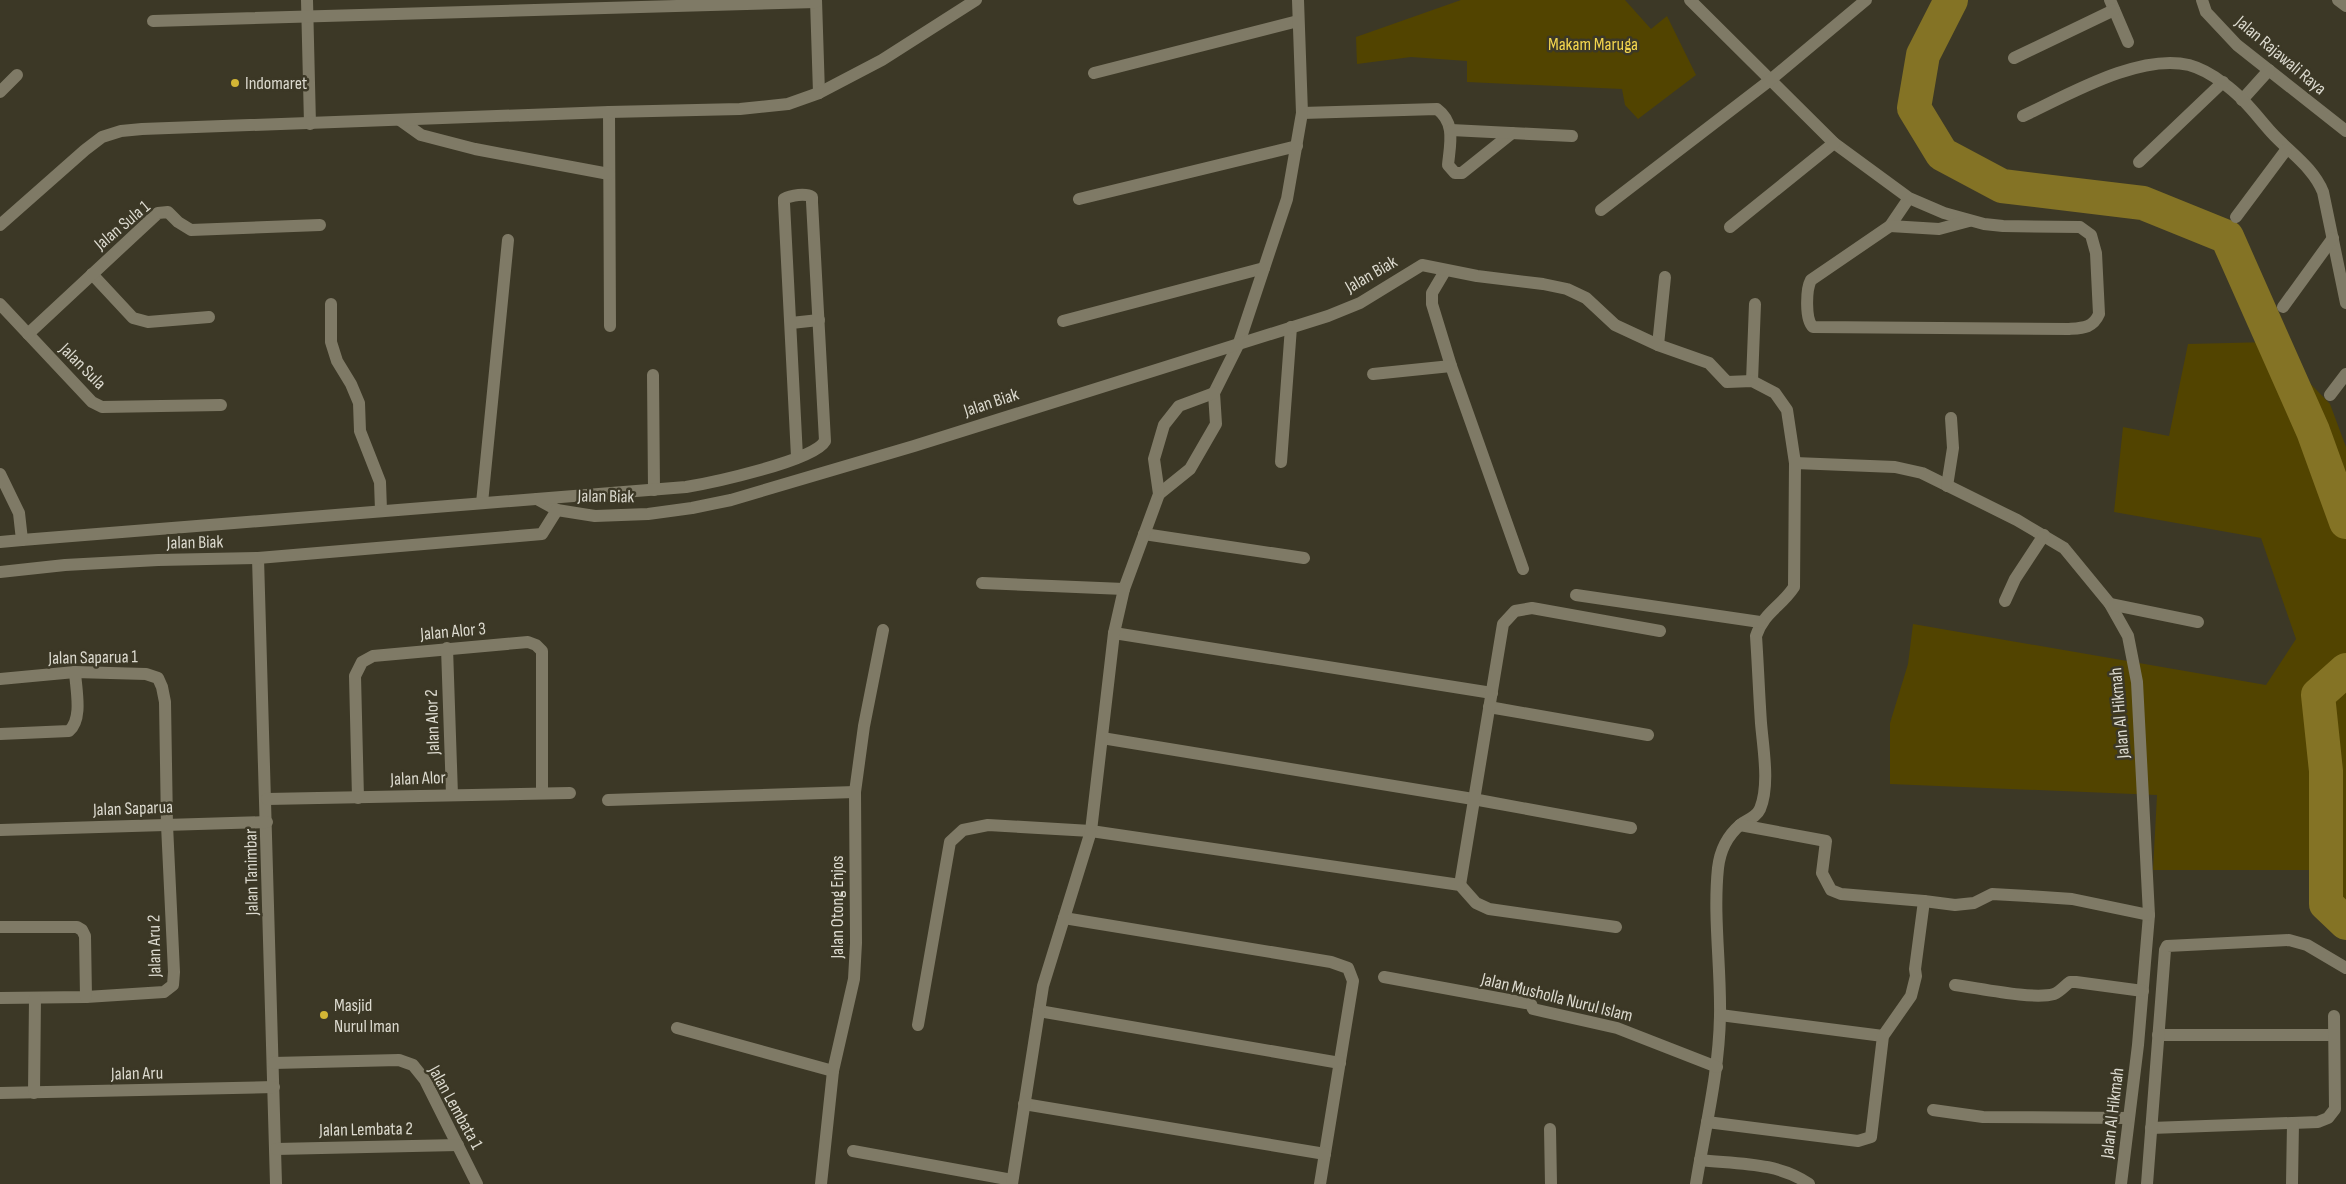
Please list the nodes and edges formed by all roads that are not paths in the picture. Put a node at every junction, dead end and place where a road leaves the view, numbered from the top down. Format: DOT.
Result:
graph roads {
  1 [pos="307,0"];
  2 [pos="976,0"];
  3 [pos="1298,0"];
  4 [pos="1690,0"];
  5 [pos="1866,0"];
  6 [pos="2202,0"];
  7 [pos="2338,0"];
  8 [pos="816,1"];
  9 [pos="2112,5"];
  10 [pos="2346,6"];
  11 [pos="308,16"];
  12 [pos="153,21"];
  13 [pos="1298,21"];
  14 [pos="2128,42"];
  15 [pos="2014,58"];
  16 [pos="2269,70"];
  17 [pos="1094,73"];
  18 [pos="17,75"];
  19 [pos="1769,81"];
  20 [pos="2223,82"];
  21 [pos="0,92"];
  22 [pos="819,93"];
  23 [pos="2242,100"];
  24 [pos="608,112"];
  25 [pos="1302,113"];
  26 [pos="2023,116"];
  27 [pos="400,120"];
  28 [pos="310,124"];
  29 [pos="1451,130"];
  30 [pos="2346,130"];
  31 [pos="1512,133"];
  32 [pos="1572,136"];
  33 [pos="1834,143"];
  34 [pos="1297,146"];
  35 [pos="2286,150"];
  36 [pos="2139,162"];
  37 [pos="609,174"];
  38 [pos="1910,198"];
  39 [pos="1078,199"];
  40 [pos="1601,210"];
  41 [pos="2236,217"];
  42 [pos="1969,221"];
  43 [pos="0,225"];
  44 [pos="320,225"];
  45 [pos="1890,226"];
  46 [pos="1730,227"];
  47 [pos="2333,238"];
  48 [pos="508,240"];
  49 [pos="1264,268"];
  50 [pos="1445,271"];
  51 [pos="92,274"];
  52 [pos="1665,277"];
  53 [pos="2346,303"];
  54 [pos="0,304"];
  55 [pos="331,304"];
  56 [pos="1755,304"];
  57 [pos="2283,307"];
  58 [pos="209,317"];
  59 [pos="819,320"];
  60 [pos="1063,321"];
  61 [pos="791,323"];
  62 [pos="610,326"];
  63 [pos="1291,327"];
  64 [pos="28,334"];
  65 [pos="1239,343"];
  66 [pos="1658,345"];
  67 [pos="1451,366"];
  68 [pos="1373,374"];
  69 [pos="2346,374"];
  70 [pos="652,375"];
  71 [pos="1752,381"];
  72 [pos="1214,393"];
  73 [pos="2330,395"];
  74 [pos="221,405"];
  75 [pos="1951,418"];
  76 [pos="797,457"];
  77 [pos="1281,462"];
  78 [pos="1795,463"];
  79 [pos="0,474"];
  80 [pos="1947,486"];
  81 [pos="654,490"];
  82 [pos="1159,494"];
  83 [pos="537,499"];
  84 [pos="482,503"];
  85 [pos="381,510"];
  86 [pos="557,510"];
  87 [pos="1144,534"];
  88 [pos="2044,535"];
  89 [pos="22,540"];
  90 [pos="0,542"];
  91 [pos="258,558"];
  92 [pos="1304,558"];
  93 [pos="1523,569"];
  94 [pos="0,572"];
  95 [pos="982,583"];
  96 [pos="1124,589"];
  97 [pos="1576,595"];
  98 [pos="2005,601"];
  99 [pos="2110,604"];
  100 [pos="1760,622"];
  101 [pos="2198,622"];
  102 [pos="883,630"];
  103 [pos="1660,631"];
  104 [pos="1114,633"];
  105 [pos="447,648"];
  106 [pos="75,672"];
  107 [pos="0,679"];
  108 [pos="1492,693"];
  109 [pos="1489,707"];
  110 [pos="0,734"];
  111 [pos="1648,735"];
  112 [pos="1102,738"];
  113 [pos="855,792"];
  114 [pos="542,793"];
  115 [pos="570,793"];
  116 [pos="452,795"];
  117 [pos="358,798"];
  118 [pos="267,800"];
  119 [pos="608,800"];
  120 [pos="1473,800"];
  121 [pos="267,822"];
  122 [pos="167,825"];
  123 [pos="1740,825"];
  124 [pos="1631,828"];
  125 [pos="0,830"];
  126 [pos="1091,831"];
  127 [pos="1460,885"];
  128 [pos="1924,901"];
  129 [pos="2148,916"];
  130 [pos="1064,918"];
  131 [pos="0,927"];
  132 [pos="1616,927"];
  133 [pos="2346,968"];
  134 [pos="1384,978"];
  135 [pos="1955,985"];
  136 [pos="2143,991"];
  137 [pos="86,997"];
  138 [pos="0,998"];
  139 [pos="35,998"];
  140 [pos="1039,1011"];
  141 [pos="1720,1015"];
  142 [pos="2334,1016"];
  143 [pos="918,1026"];
  144 [pos="677,1028"];
  145 [pos="2158,1035"];
  146 [pos="2334,1035"];
  147 [pos="1883,1036"];
  148 [pos="273,1063"];
  149 [pos="1340,1063"];
  150 [pos="1716,1067"];
  151 [pos="833,1071"];
  152 [pos="274,1087"];
  153 [pos="34,1092"];
  154 [pos="0,1093"];
  155 [pos="1024,1104"];
  156 [pos="1934,1110"];
  157 [pos="2128,1118"];
  158 [pos="1707,1122"];
  159 [pos="2293,1124"];
  160 [pos="2151,1128"];
  161 [pos="1550,1129"];
  162 [pos="458,1145"];
  163 [pos="276,1149"];
  164 [pos="853,1151"];
  165 [pos="1325,1154"];
  166 [pos="1700,1160"];
  167 [pos="1012,1182"];
  168 [pos="276,1184"];
  169 [pos="477,1184"];
  170 [pos="821,1184"];
  171 [pos="1320,1184"];
  172 [pos="1551,1184"];
  173 [pos="1696,1184"];
  174 [pos="1809,1184"];
  175 [pos="2121,1184"];
  176 [pos="2147,1184"];
  177 [pos="2292,1184"];
  1 -- 11 [label="street"];
  2 -- 22 [label="street"];
  3 -- 13 [label="street"];
  4 -- 19 [label="street"];
  5 -- 19 [label="street"];
  6 -- 16 [label="street, Jalan Rajawali Raya"];
  7 -- 10 [label="street"];
  8 -- 11 [label="street"];
  8 -- 22 [label="street"];
  9 -- 14 [label="street"];
  9 -- 15 [label="street"];
  11 -- 12 [label="street"];
  11 -- 28 [label="street"];
  13 -- 17 [label="street"];
  13 -- 25 [label="street"];
  16 -- 23 [label="street"];
  16 -- 30 [label="street, Jalan Rajawali Raya"];
  18 -- 21 [label="street"];
  19 -- 33 [label="street"];
  19 -- 40 [label="street"];
  20 -- 23 [label="street"];
  20 -- 26 [label="street"];
  20 -- 36 [label="street"];
  22 -- 24 [label="street"];
  23 -- 35 [label="street"];
  24 -- 27 [label="street"];
  24 -- 37 [label="street"];
  25 -- 29 [label="street"];
  25 -- 34 [label="street"];
  27 -- 28 [label="street"];
  27 -- 37 [label="street"];
  28 -- 43 [label="street"];
  29 -- 31 [label="street"];
  29 -- 31 [label="street"];
  31 -- 32 [label="street"];
  33 -- 38 [label="street"];
  33 -- 46 [label="street"];
  34 -- 39 [label="street"];
  34 -- 49 [label="street"];
  35 -- 41 [label="street"];
  35 -- 47 [label="street"];
  37 -- 62 [label="street"];
  38 -- 42 [label="street"];
  38 -- 45 [label="street"];
  42 -- 45 [label="street"];
  42 -- 45 [label="street"];
  44 -- 51 [label="street, Jalan Sula 1"];
  47 -- 53 [label="street"];
  47 -- 57 [label="street"];
  48 -- 84 [label="street"];
  49 -- 60 [label="street"];
  49 -- 65 [label="street"];
  50 -- 63 [label="street, Jalan Biak"];
  50 -- 66 [label="street"];
  50 -- 67 [label="street"];
  51 -- 58 [label="street"];
  51 -- 64 [label="street, Jalan Sula 1"];
  52 -- 66 [label="street"];
  54 -- 64 [label="street, Jalan Sula"];
  55 -- 85 [label="street"];
  56 -- 71 [label="street"];
  59 -- 61 [label="street"];
  59 -- 61 [label="street"];
  59 -- 76 [label="street, Jalan Biak"];
  61 -- 76 [label="street"];
  63 -- 65 [label="street, Jalan Biak"];
  63 -- 77 [label="street"];
  64 -- 74 [label="street, Jalan Sula"];
  65 -- 72 [label="street"];
  65 -- 86 [label="street, Jalan Biak"];
  66 -- 71 [label="street"];
  67 -- 68 [label="street"];
  67 -- 93 [label="street"];
  69 -- 73 [label="street"];
  70 -- 81 [label="street"];
  71 -- 78 [label="street"];
  72 -- 82 [label="street"];
  72 -- 82 [label="street"];
  75 -- 80 [label="street"];
  76 -- 81 [label="street, Jalan Biak"];
  78 -- 80 [label="street, Jalan Al Hikmah"];
  78 -- 100 [label="street"];
  79 -- 89 [label="street"];
  80 -- 88 [label="street, Jalan Al Hikmah"];
  81 -- 83 [label="street, Jalan Biak"];
  82 -- 87 [label="street"];
  83 -- 84 [label="street, Jalan Biak"];
  83 -- 86 [label="street, Jalan Biak"];
  84 -- 85 [label="street, Jalan Biak"];
  85 -- 89 [label="street, Jalan Biak"];
  86 -- 91 [label="street, Jalan Biak"];
  87 -- 92 [label="street"];
  87 -- 96 [label="street"];
  88 -- 98 [label="street"];
  88 -- 99 [label="street, Jalan Al Hikmah"];
  89 -- 90 [label="street, Jalan Biak"];
  91 -- 94 [label="street, Jalan Biak"];
  91 -- 118 [label="street, Jalan Tanimbar"];
  95 -- 96 [label="street"];
  96 -- 104 [label="street"];
  97 -- 100 [label="street"];
  99 -- 101 [label="street"];
  99 -- 129 [label="street, Jalan Al Hikmah"];
  100 -- 123 [label="street"];
  102 -- 113 [label="street, Jalan Otong Enjos"];
  103 -- 108 [label="street"];
  104 -- 108 [label="street"];
  104 -- 112 [label="street"];
  105 -- 114 [label="street, Jalan Alor 3"];
  105 -- 116 [label="street, Jalan Alor 2"];
  105 -- 117 [label="street, Jalan Alor 3"];
  106 -- 107 [label="street, Jalan Saparua 1"];
  106 -- 110 [label="street"];
  106 -- 122 [label="street, Jalan Saparua 1"];
  108 -- 109 [label="street"];
  109 -- 111 [label="street"];
  109 -- 120 [label="street"];
  112 -- 120 [label="street"];
  112 -- 126 [label="street"];
  113 -- 119 [label="street"];
  113 -- 151 [label="street, Jalan Otong Enjos"];
  114 -- 115 [label="street, Jalan Alor"];
  114 -- 116 [label="street, Jalan Alor"];
  116 -- 117 [label="street, Jalan Alor"];
  117 -- 118 [label="street, Jalan Alor"];
  118 -- 121 [label="street, Jalan Tanimbar"];
  120 -- 124 [label="street"];
  120 -- 127 [label="street"];
  121 -- 122 [label="street, Jalan Saparua"];
  121 -- 148 [label="street, Jalan Tanimbar"];
  122 -- 125 [label="street, Jalan Saparua"];
  122 -- 137 [label="street, Jalan Aru 2"];
  123 -- 128 [label="street"];
  123 -- 141 [label="street"];
  126 -- 127 [label="street"];
  126 -- 130 [label="street"];
  126 -- 143 [label="street"];
  127 -- 132 [label="street"];
  128 -- 129 [label="street"];
  128 -- 147 [label="street"];
  129 -- 136 [label="street, Jalan Al Hikmah"];
  130 -- 140 [label="street"];
  130 -- 149 [label="street"];
  131 -- 137 [label="street"];
  133 -- 145 [label="street"];
  134 -- 150 [label="street, Jalan Musholla Nurul Islam"];
  135 -- 136 [label="street"];
  136 -- 157 [label="street, Jalan Al Hikmah"];
  137 -- 139 [label="street, Jalan Aru 2"];
  138 -- 139 [label="street, Jalan Aru 2"];
  139 -- 153 [label="street"];
  140 -- 149 [label="street"];
  140 -- 155 [label="street"];
  141 -- 147 [label="street"];
  141 -- 150 [label="street"];
  142 -- 146 [label="street"];
  144 -- 151 [label="street"];
  145 -- 146 [label="street"];
  145 -- 160 [label="street"];
  146 -- 159 [label="street"];
  147 -- 158 [label="street"];
  148 -- 152 [label="street, Jalan Tanimbar"];
  148 -- 162 [label="street, Jalan Lembata 1"];
  149 -- 165 [label="street"];
  150 -- 158 [label="street"];
  151 -- 170 [label="street, Jalan Otong Enjos"];
  152 -- 153 [label="street, Jalan Aru"];
  152 -- 163 [label="street, Jalan Tanimbar"];
  153 -- 154 [label="street, Jalan Aru"];
  155 -- 165 [label="street"];
  155 -- 167 [label="street"];
  156 -- 157 [label="street"];
  157 -- 175 [label="street, Jalan Al Hikmah"];
  158 -- 166 [label="street"];
  159 -- 160 [label="street"];
  159 -- 177 [label="street"];
  160 -- 176 [label="street"];
  161 -- 172 [label="street"];
  162 -- 163 [label="street, Jalan Lembata 2"];
  162 -- 169 [label="street, Jalan Lembata 1"];
  163 -- 168 [label="street, Jalan Tanimbar"];
  164 -- 167 [label="street"];
  165 -- 171 [label="street"];
  166 -- 173 [label="street"];
  166 -- 174 [label="street"];
}
